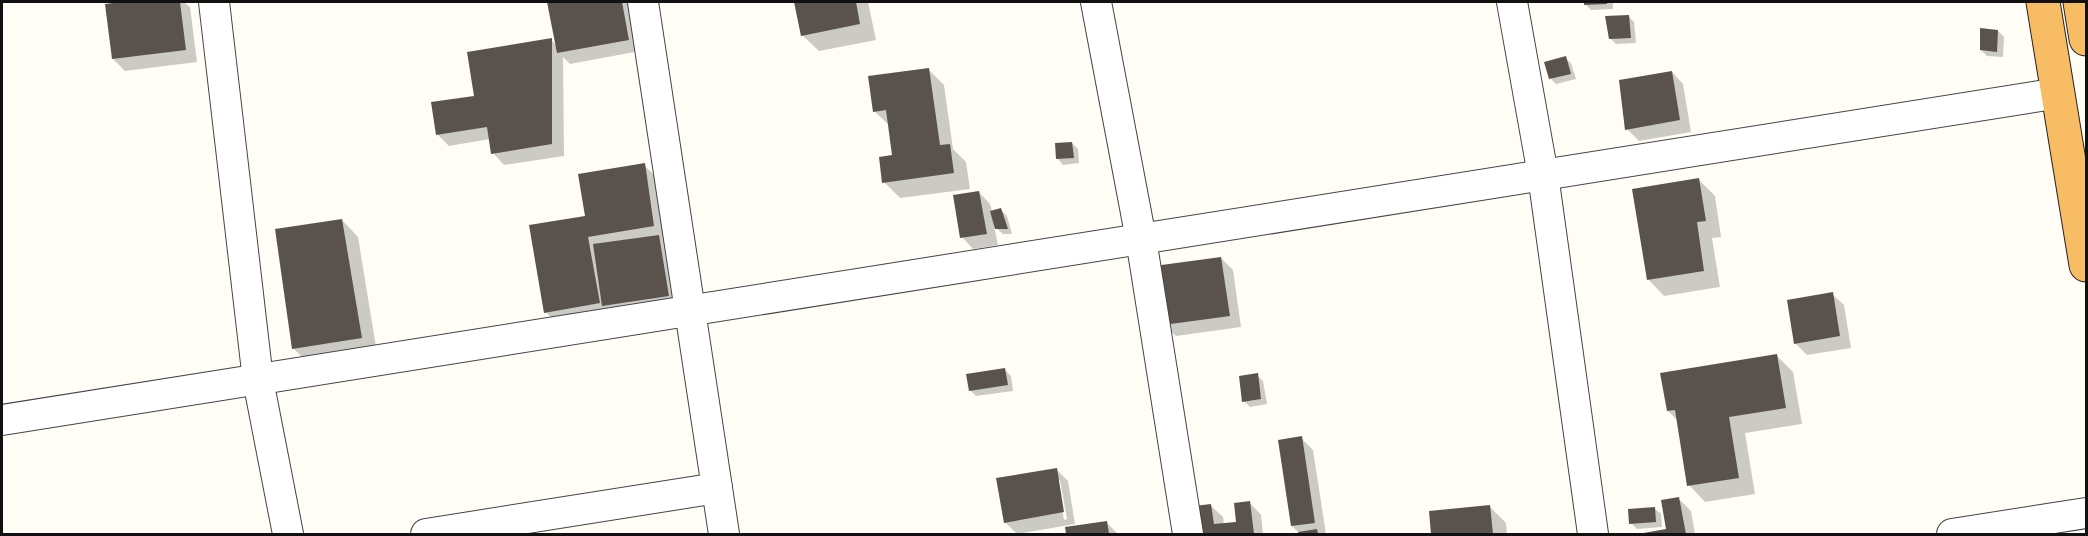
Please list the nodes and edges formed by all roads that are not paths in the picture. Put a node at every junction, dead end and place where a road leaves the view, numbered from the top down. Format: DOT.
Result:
graph roads {
  1 [pos="214,2"];
  2 [pos="643,2"];
  3 [pos="1096,2"];
  4 [pos="1512,2"];
  5 [pos="2043,2"];
  6 [pos="2080,2"];
  7 [pos="2086,39"];
  8 [pos="2059,93"];
  9 [pos="1543,175"];
  10 [pos="1141,239"];
  11 [pos="2086,265"];
  12 [pos="691,311"];
  13 [pos="258,380"];
  14 [pos="2,420"];
  15 [pos="717,488"];
  16 [pos="2086,513"];
  17 [pos="288,534"];
  18 [pos="426,534"];
  19 [pos="724,534"];
  20 [pos="1188,534"];
  21 [pos="1593,534"];
  22 [pos="1952,534"];
  1 -- 13 [label="street"];
  2 -- 12 [label="street"];
  3 -- 10 [label="street"];
  4 -- 9 [label="street"];
  5 -- 8 [label="highway"];
  6 -- 7 [label="highway"];
  8 -- 9 [label="street"];
  8 -- 11 [label="highway"];
  9 -- 10 [label="street"];
  9 -- 21 [label="street"];
  10 -- 12 [label="street"];
  10 -- 20 [label="street"];
  12 -- 13 [label="street"];
  12 -- 15 [label="street"];
  13 -- 14 [label="street"];
  13 -- 17 [label="street"];
  15 -- 18 [label="street"];
  15 -- 19 [label="street"];
  16 -- 22 [label="street"];
}
